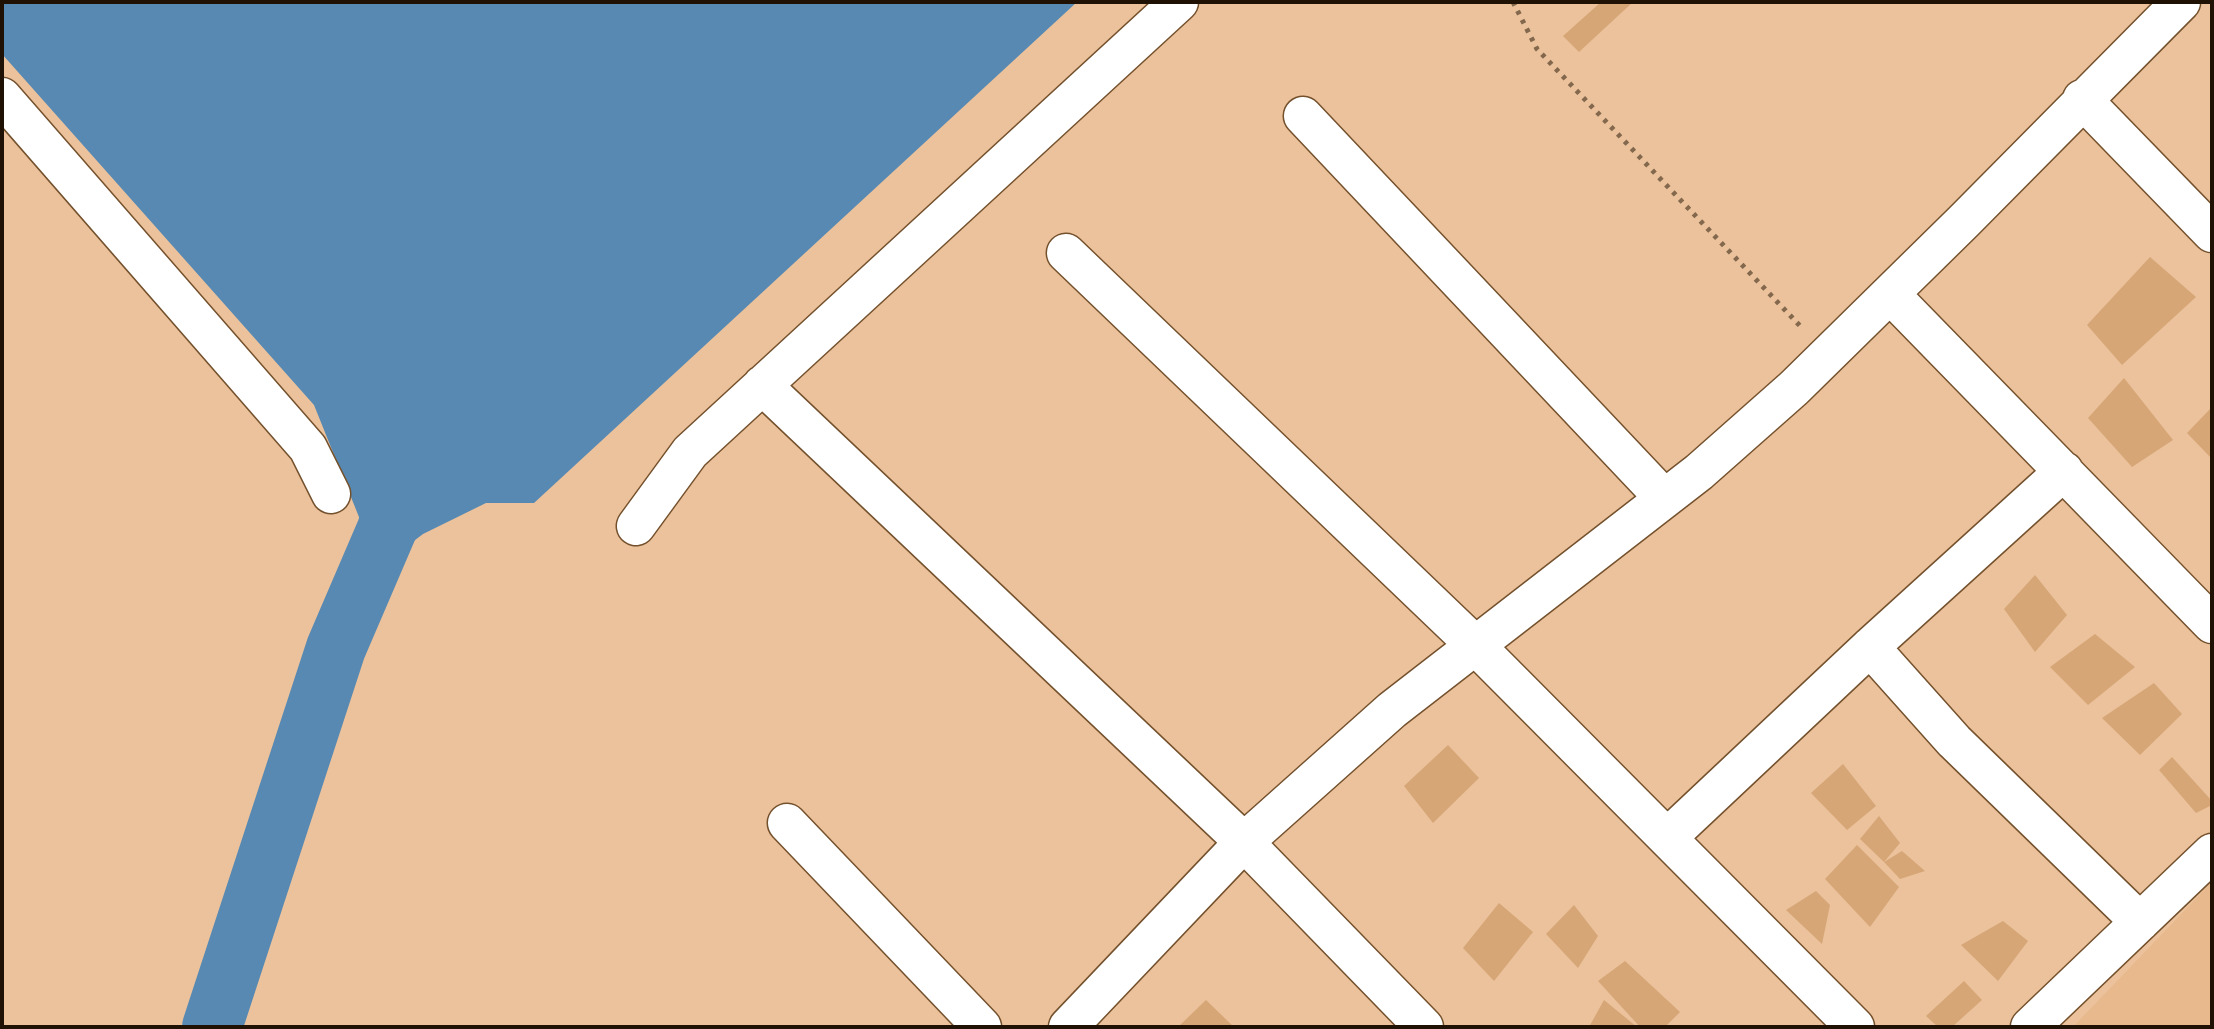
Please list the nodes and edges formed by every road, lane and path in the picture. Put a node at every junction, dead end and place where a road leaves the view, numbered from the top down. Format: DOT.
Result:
graph roads {
  1 [pos="1179,2"];
  2 [pos="1513,2"];
  3 [pos="2181,2"];
  4 [pos="2,97"];
  5 [pos="2082,99"];
  6 [pos="1303,116"];
  7 [pos="2212,233"];
  8 [pos="1066,253"];
  9 [pos="1890,294"];
  10 [pos="1828,356"];
  11 [pos="762,385"];
  12 [pos="2064,471"];
  13 [pos="331,494"];
  14 [pos="1664,498"];
  15 [pos="636,526"];
  16 [pos="2212,624"];
  17 [pos="1476,646"];
  18 [pos="1870,647"];
  19 [pos="787,823"];
  20 [pos="1667,838"];
  21 [pos="1244,842"];
  22 [pos="2212,853"];
  23 [pos="2140,922"];
  24 [pos="982,1027"];
  25 [pos="1068,1027"];
  26 [pos="1424,1027"];
  27 [pos="1855,1027"];
  28 [pos="2030,1027"];
  1 -- 11 [label="street"];
  2 -- 10 [label="path"];
  3 -- 5 [label="street"];
  4 -- 13 [label="street"];
  5 -- 7 [label="street"];
  5 -- 9 [label="street"];
  6 -- 14 [label="street"];
  8 -- 17 [label="street"];
  9 -- 10 [label="street"];
  9 -- 12 [label="street"];
  10 -- 14 [label="street"];
  11 -- 15 [label="street"];
  11 -- 21 [label="street"];
  12 -- 16 [label="street"];
  12 -- 18 [label="street"];
  14 -- 17 [label="street"];
  17 -- 20 [label="street"];
  17 -- 21 [label="street"];
  18 -- 20 [label="street"];
  18 -- 23 [label="street"];
  19 -- 24 [label="street"];
  20 -- 27 [label="street"];
  21 -- 25 [label="street"];
  21 -- 26 [label="street"];
  22 -- 23 [label="street"];
  23 -- 28 [label="street"];
}
